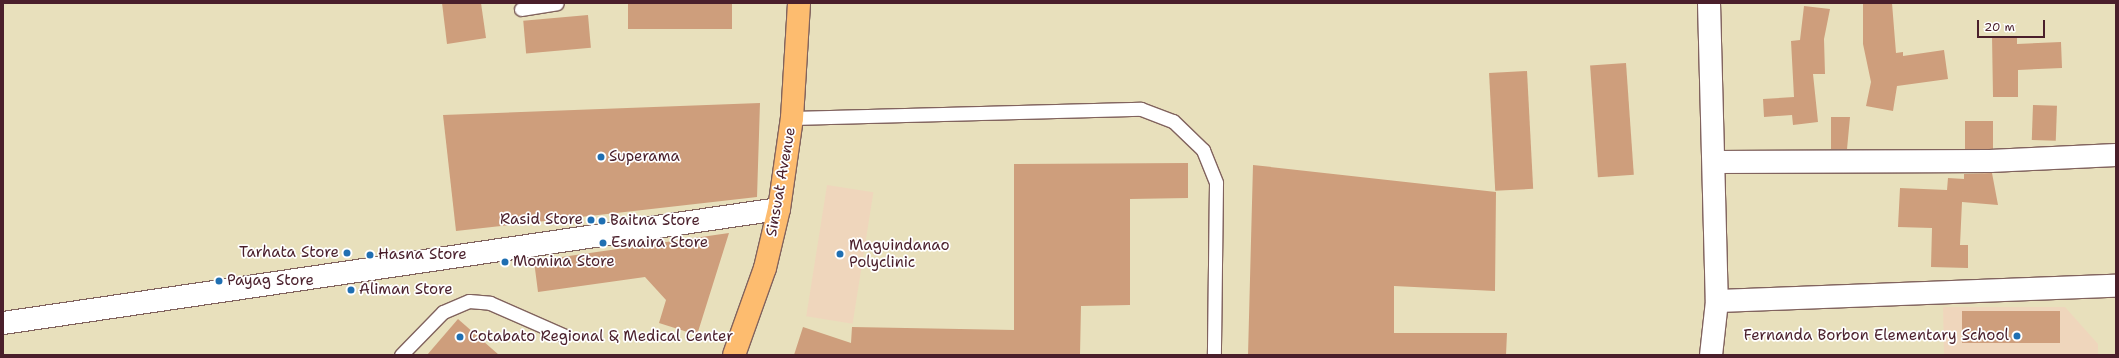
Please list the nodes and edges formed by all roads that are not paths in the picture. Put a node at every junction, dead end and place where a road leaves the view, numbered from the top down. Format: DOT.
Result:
graph roads {
  1 [pos="556,3"];
  2 [pos="798,3"];
  3 [pos="1709,3"];
  4 [pos="521,8"];
  5 [pos="792,118"];
  6 [pos="2116,155"];
  7 [pos="1714,162"];
  8 [pos="778,209"];
  9 [pos="2116,286"];
  10 [pos="1717,301"];
  11 [pos="3,323"];
  12 [pos="563,335"];
  13 [pos="401,355"];
  14 [pos="734,355"];
  15 [pos="1214,355"];
  16 [pos="1711,355"];
  1 -- 4 [label="lane"];
  2 -- 5 [label="main road, Sinsuat Avenue"];
  3 -- 7 [label="street"];
  5 -- 8 [label="main road, Sinsuat Avenue"];
  5 -- 15 [label="lane"];
  6 -- 7 [label="street"];
  7 -- 10 [label="street"];
  8 -- 11 [label="street"];
  8 -- 14 [label="main road, Sinsuat Avenue"];
  9 -- 10 [label="street"];
  10 -- 16 [label="street"];
  12 -- 13 [label="lane"];
}
